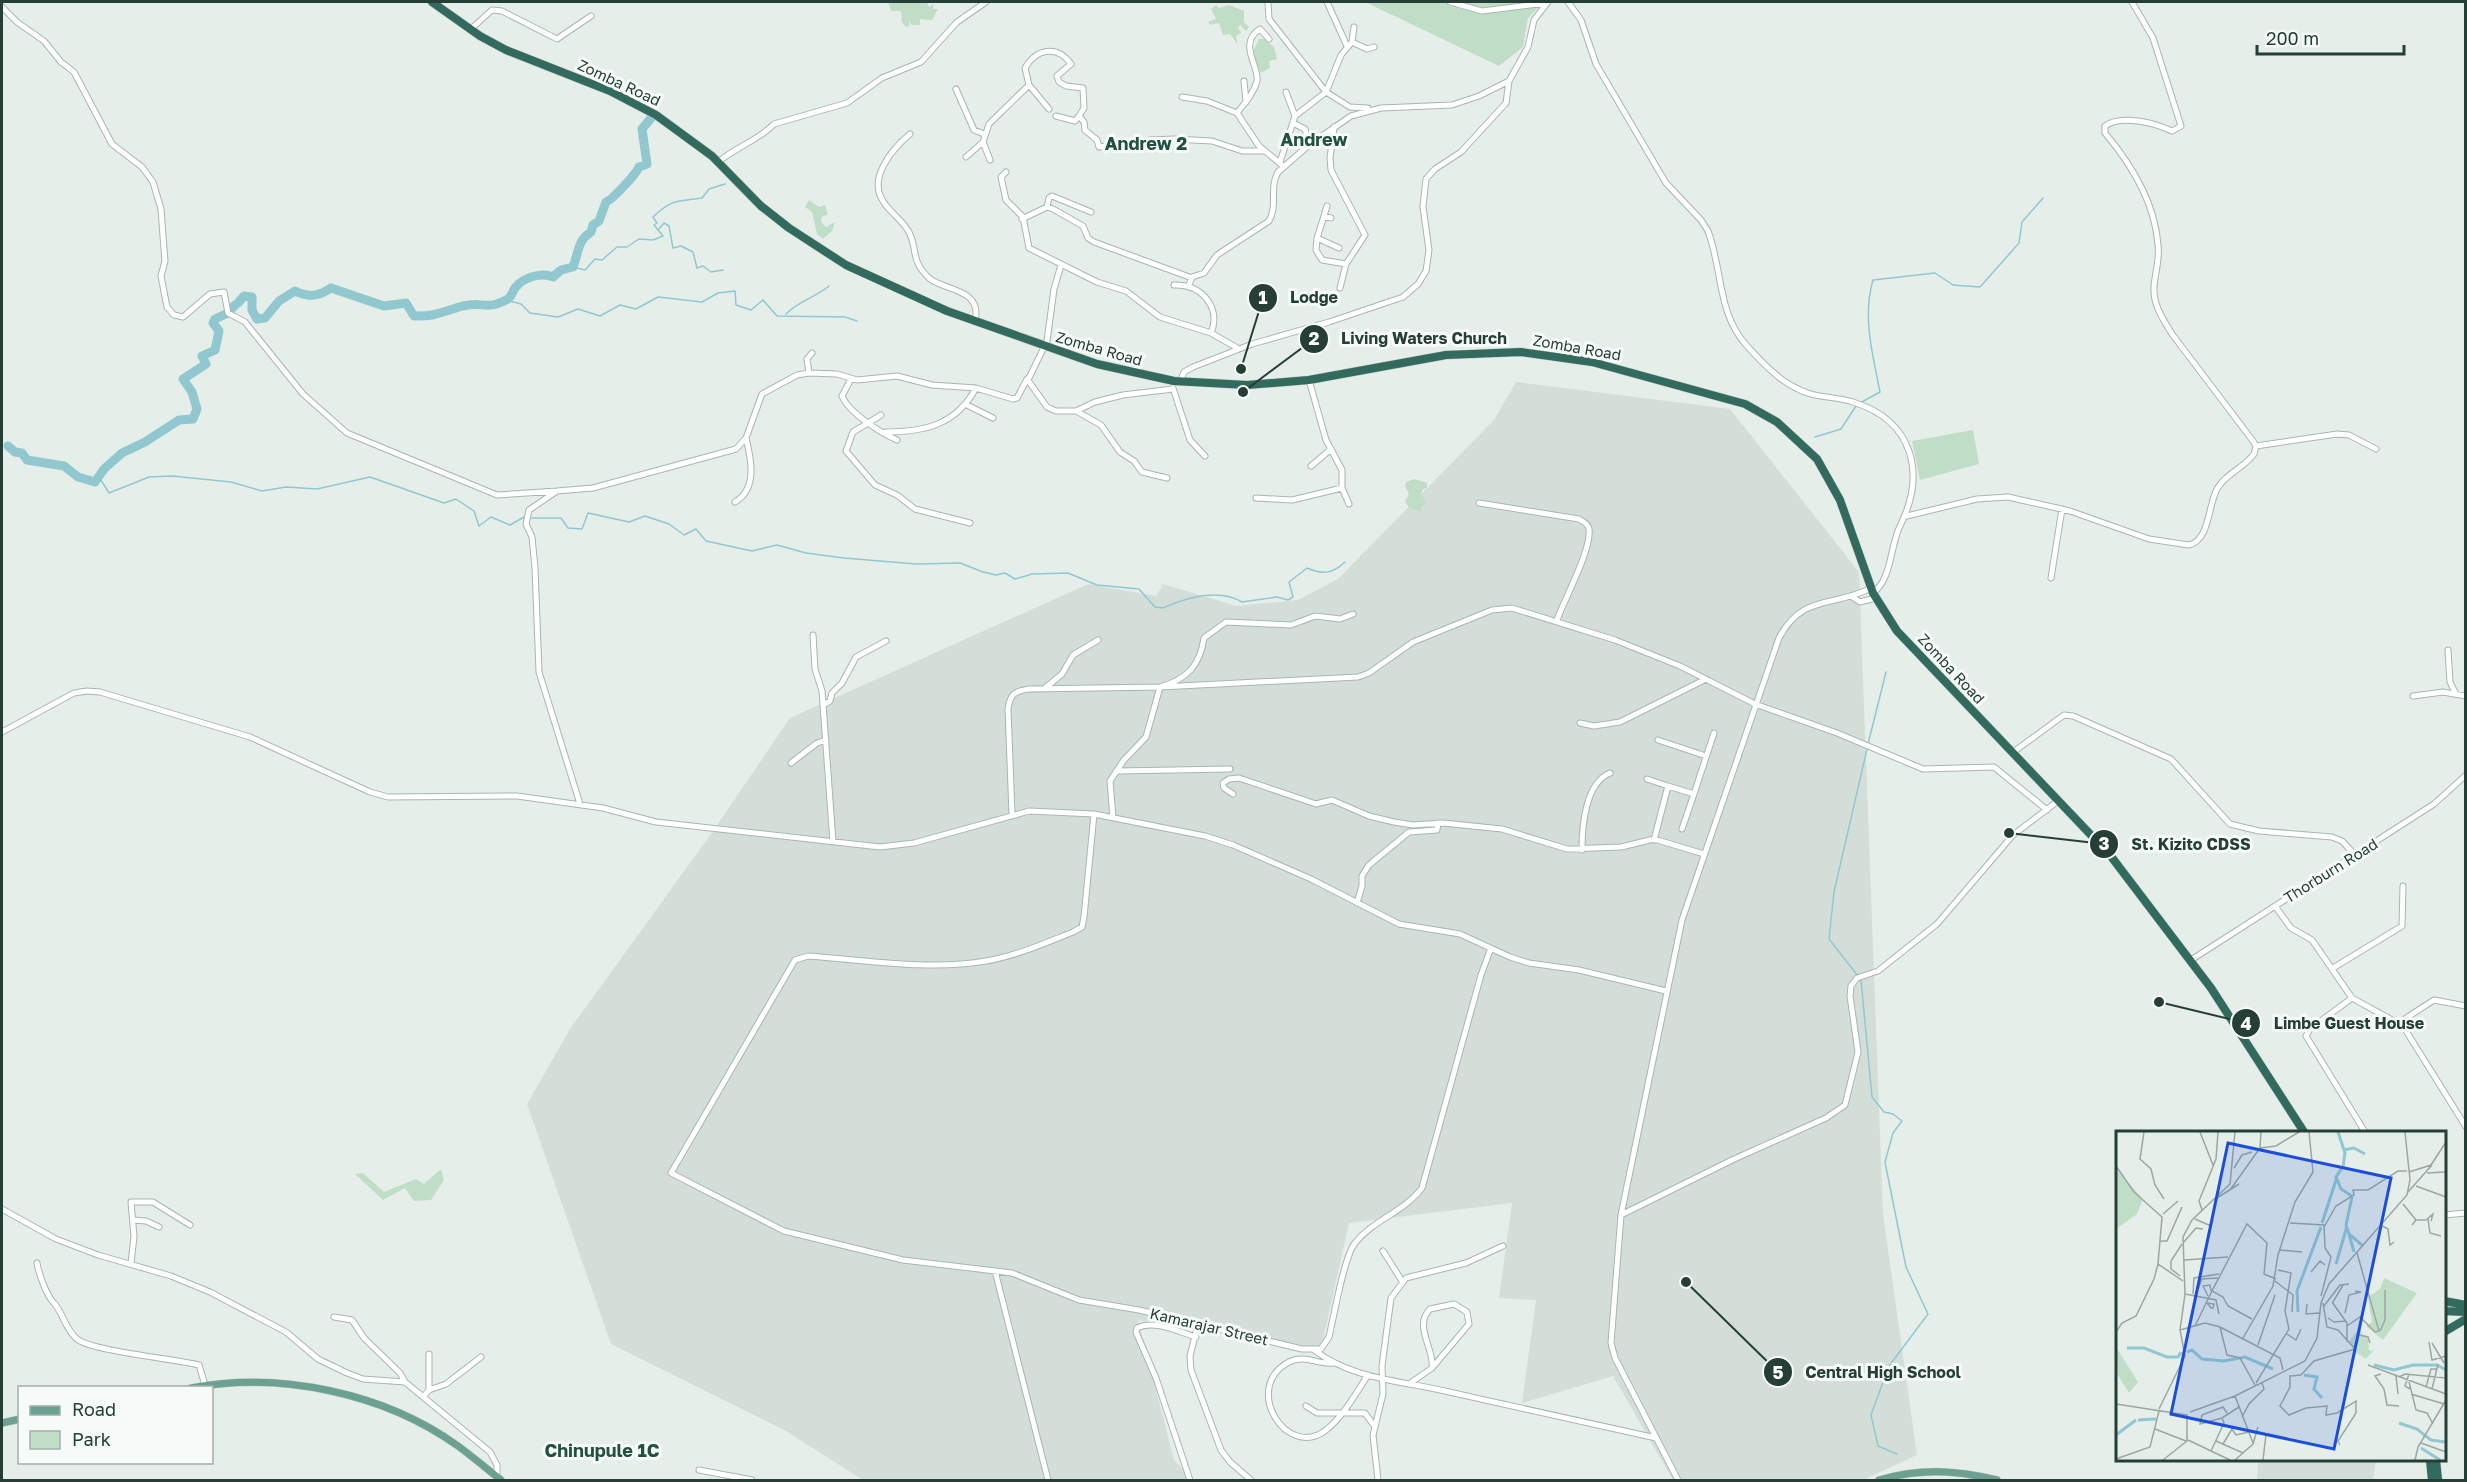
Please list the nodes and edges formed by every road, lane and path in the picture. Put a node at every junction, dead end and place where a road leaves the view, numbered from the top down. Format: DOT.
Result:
graph roads {
  1 [pos="432,2"];
  2 [pos="986,2"];
  3 [pos="1268,2"];
  4 [pos="1327,2"];
  5 [pos="1450,2"];
  6 [pos="1547,2"];
  7 [pos="1568,2"];
  8 [pos="2132,2"];
  9 [pos="440,4"];
  10 [pos="2,7"];
  11 [pos="591,16"];
  12 [pos="1354,27"];
  13 [pos="471,29"];
  14 [pos="1269,39"];
  15 [pos="1349,44"];
  16 [pos="1374,47"];
  17 [pos="1244,81"];
  18 [pos="1509,81"];
  19 [pos="1029,85"];
  20 [pos="956,90"];
  21 [pos="1286,92"];
  22 [pos="1326,92"];
  23 [pos="1182,97"];
  24 [pos="1246,102"];
  25 [pos="1049,109"];
  26 [pos="1376,109"];
  27 [pos="1238,113"];
  28 [pos="1056,116"];
  29 [pos="1079,116"];
  30 [pos="1294,120"];
  31 [pos="1334,127"];
  32 [pos="910,134"];
  33 [pos="984,134"];
  34 [pos="983,142"];
  35 [pos="1309,145"];
  36 [pos="1263,151"];
  37 [pos="966,157"];
  38 [pos="990,160"];
  39 [pos="718,162"];
  40 [pos="1281,165"];
  41 [pos="1006,172"];
  42 [pos="1327,206"];
  43 [pos="1047,207"];
  44 [pos="1091,212"];
  45 [pos="1022,219"];
  46 [pos="1317,238"];
  47 [pos="1339,248"];
  48 [pos="1346,264"];
  49 [pos="1061,265"];
  50 [pos="1192,278"];
  51 [pos="1174,285"];
  52 [pos="1188,285"];
  53 [pos="1340,288"];
  54 [pos="975,320"];
  55 [pos="1211,333"];
  56 [pos="1045,348"];
  57 [pos="1239,349"];
  58 [pos="812,353"];
  59 [pos="809,373"];
  60 [pos="851,379"];
  61 [pos="1028,380"];
  62 [pos="1170,380"];
  63 [pos="1309,380"];
  64 [pos="1180,382"];
  65 [pos="976,388"];
  66 [pos="1173,389"];
  67 [pos="967,405"];
  68 [pos="1076,411"];
  69 [pos="881,415"];
  70 [pos="993,418"];
  71 [pos="870,423"];
  72 [pos="885,432"];
  73 [pos="746,438"];
  74 [pos="897,440"];
  75 [pos="2256,447"];
  76 [pos="1331,449"];
  77 [pos="2376,449"];
  78 [pos="1205,456"];
  79 [pos="1311,466"];
  80 [pos="1167,478"];
  81 [pos="1342,488"];
  82 [pos="557,491"];
  83 [pos="1257,498"];
  84 [pos="735,502"];
  85 [pos="1479,503"];
  86 [pos="1349,504"];
  87 [pos="2062,509"];
  88 [pos="1907,516"];
  89 [pos="970,523"];
  90 [pos="2051,578"];
  91 [pos="1873,593"];
  92 [pos="1851,596"];
  93 [pos="1353,614"];
  94 [pos="1557,620"];
  95 [pos="813,635"];
  96 [pos="1098,640"];
  97 [pos="886,641"];
  98 [pos="2448,650"];
  99 [pos="1706,680"];
  100 [pos="1160,687"];
  101 [pos="1044,689"];
  102 [pos="2456,694"];
  103 [pos="2413,696"];
  104 [pos="2466,696"];
  105 [pos="1755,704"];
  106 [pos="823,705"];
  107 [pos="1580,723"];
  108 [pos="2,732"];
  109 [pos="1714,733"];
  110 [pos="826,740"];
  111 [pos="1658,741"];
  112 [pos="2012,753"];
  113 [pos="1706,756"];
  114 [pos="791,763"];
  115 [pos="1230,769"];
  116 [pos="1117,771"];
  117 [pos="1610,773"];
  118 [pos="2466,775"];
  119 [pos="1647,779"];
  120 [pos="1668,786"];
  121 [pos="1233,794"];
  122 [pos="1694,794"];
  123 [pos="2058,801"];
  124 [pos="580,804"];
  125 [pos="2047,810"];
  126 [pos="1012,814"];
  127 [pos="1094,814"];
  128 [pos="1113,818"];
  129 [pos="1438,824"];
  130 [pos="1682,829"];
  131 [pos="1654,840"];
  132 [pos="833,842"];
  133 [pos="1582,850"];
  134 [pos="1704,854"];
  135 [pos="2355,855"];
  136 [pos="2403,886"];
  137 [pos="1357,903"];
  138 [pos="2275,906"];
  139 [pos="1491,948"];
  140 [pos="2191,960"];
  141 [pos="2333,968"];
  142 [pos="1666,991"];
  143 [pos="2352,998"];
  144 [pos="2466,1006"];
  145 [pos="2403,1026"];
  146 [pos="2466,1127"];
  147 [pos="2303,1131"];
  148 [pos="2364,1131"];
  149 [pos="2,1209"];
  150 [pos="2466,1213"];
  151 [pos="1621,1215"];
  152 [pos="2446,1215"];
  153 [pos="133,1220"];
  154 [pos="190,1225"];
  155 [pos="159,1227"];
  156 [pos="1503,1246"];
  157 [pos="1383,1251"];
  158 [pos="37,1263"];
  159 [pos="131,1263"];
  160 [pos="995,1271"];
  161 [pos="1402,1281"];
  162 [pos="2446,1301"];
  163 [pos="2466,1305"];
  164 [pos="2446,1311"];
  165 [pos="2466,1312"];
  166 [pos="334,1317"];
  167 [pos="2466,1319"];
  168 [pos="1198,1324"];
  169 [pos="2446,1331"];
  170 [pos="1196,1337"];
  171 [pos="1314,1350"];
  172 [pos="429,1354"];
  173 [pos="481,1357"];
  174 [pos="1334,1363"];
  175 [pos="1432,1368"];
  176 [pos="1368,1375"];
  177 [pos="1381,1380"];
  178 [pos="405,1382"];
  179 [pos="1409,1384"];
  180 [pos="205,1385"];
  181 [pos="200,1386"];
  182 [pos="429,1390"];
  183 [pos="423,1397"];
  184 [pos="1306,1406"];
  185 [pos="1341,1414"];
  186 [pos="18,1419"];
  187 [pos="2,1423"];
  188 [pos="1375,1427"];
  189 [pos="1656,1438"];
  190 [pos="2430,1461"];
  191 [pos="2436,1461"];
  192 [pos="699,1470"];
  193 [pos="499,1479"];
  194 [pos="752,1480"];
  195 [pos="1048,1480"];
  196 [pos="1190,1480"];
  197 [pos="1251,1480"];
  198 [pos="1378,1480"];
  199 [pos="1678,1480"];
  200 [pos="1879,1480"];
  201 [pos="1997,1480"];
  202 [pos="2432,1480"];
  203 [pos="2438,1480"];
  1 -- 9 [label="highway, Zomba Road"];
  2 -- 39 [label="street"];
  3 -- 22 [label="street"];
  4 -- 15 [label="street"];
  5 -- 6 [label="street"];
  6 -- 18 [label="street"];
  7 -- 88 [label="street"];
  8 -- 75 [label="street"];
  9 -- 13 [label="highway, Zomba Road"];
  10 -- 82 [label="street"];
  11 -- 13 [label="street"];
  12 -- 15 [label="street"];
  13 -- 39 [label="highway, Zomba Road"];
  14 -- 24 [label="street"];
  15 -- 16 [label="street"];
  15 -- 22 [label="street"];
  17 -- 24 [label="street"];
  18 -- 26 [label="street"];
  18 -- 57 [label="street"];
  19 -- 25 [label="street"];
  19 -- 29 [label="street"];
  19 -- 33 [label="street"];
  20 -- 33 [label="street"];
  21 -- 30 [label="street"];
  22 -- 26 [label="street"];
  22 -- 30 [label="street"];
  23 -- 27 [label="street"];
  24 -- 27 [label="street"];
  26 -- 31 [label="street"];
  27 -- 36 [label="street"];
  28 -- 29 [label="street"];
  29 -- 36 [label="street"];
  30 -- 35 [label="street"];
  30 -- 40 [label="street"];
  31 -- 35 [label="street"];
  31 -- 48 [label="street"];
  32 -- 54 [label="street"];
  33 -- 34 [label="street"];
  34 -- 37 [label="street"];
  34 -- 38 [label="street"];
  35 -- 40 [label="street"];
  36 -- 40 [label="street"];
  39 -- 54 [label="highway, Zomba Road"];
  40 -- 50 [label="street"];
  41 -- 45 [label="street"];
  42 -- 46 [label="street"];
  43 -- 44 [label="street"];
  43 -- 45 [label="street"];
  43 -- 50 [label="street"];
  45 -- 49 [label="street"];
  46 -- 47 [label="street"];
  46 -- 48 [label="street"];
  48 -- 53 [label="street"];
  49 -- 55 [label="street"];
  49 -- 56 [label="street"];
  50 -- 52 [label="street"];
  51 -- 52 [label="street"];
  52 -- 55 [label="street"];
  54 -- 56 [label="highway, Zomba Road"];
  55 -- 57 [label="street"];
  56 -- 61 [label="street"];
  56 -- 62 [label="highway, Zomba Road"];
  57 -- 64 [label="street"];
  58 -- 59 [label="street"];
  59 -- 60 [label="street"];
  59 -- 73 [label="street"];
  60 -- 65 [label="street"];
  60 -- 71 [label="street"];
  61 -- 65 [label="street"];
  61 -- 68 [label="street"];
  62 -- 64 [label="highway, Zomba Road"];
  62 -- 66 [label="street"];
  63 -- 64 [label="highway, Zomba Road"];
  63 -- 76 [label="street"];
  63 -- 91 [label="highway, Zomba Road"];
  65 -- 67 [label="street"];
  66 -- 68 [label="street"];
  66 -- 78 [label="street"];
  67 -- 70 [label="street"];
  67 -- 72 [label="street"];
  68 -- 80 [label="street"];
  69 -- 71 [label="street"];
  71 -- 72 [label="street"];
  71 -- 89 [label="street"];
  72 -- 74 [label="street"];
  73 -- 82 [label="street"];
  73 -- 84 [label="street"];
  75 -- 77 [label="street"];
  75 -- 87 [label="street"];
  76 -- 79 [label="street"];
  76 -- 81 [label="street"];
  81 -- 83 [label="street"];
  81 -- 86 [label="street"];
  82 -- 124 [label="street"];
  85 -- 94 [label="street"];
  87 -- 88 [label="street"];
  87 -- 90 [label="street"];
  88 -- 91 [label="street"];
  91 -- 92 [label="street"];
  91 -- 92 [label="street"];
  91 -- 112 [label="highway, Zomba Road"];
  92 -- 105 [label="street"];
  93 -- 100 [label="street"];
  94 -- 99 [label="street"];
  94 -- 100 [label="street"];
  95 -- 106 [label="street"];
  96 -- 101 [label="street"];
  97 -- 106 [label="street"];
  98 -- 102 [label="street"];
  99 -- 105 [label="street"];
  99 -- 107 [label="street"];
  100 -- 101 [label="street"];
  100 -- 116 [label="street"];
  101 -- 126 [label="street"];
  102 -- 103 [label="street"];
  102 -- 104 [label="street"];
  105 -- 125 [label="street"];
  105 -- 134 [label="street"];
  106 -- 110 [label="street"];
  108 -- 124 [label="street"];
  109 -- 113 [label="street"];
  110 -- 114 [label="street"];
  110 -- 132 [label="street"];
  111 -- 113 [label="street"];
  112 -- 123 [label="highway, Zomba Road"];
  112 -- 135 [label="street"];
  113 -- 122 [label="street"];
  115 -- 116 [label="street"];
  116 -- 128 [label="street"];
  117 -- 133 [label="street"];
  118 -- 135 [label="street, Thorburn Road"];
  119 -- 120 [label="street"];
  120 -- 122 [label="street"];
  120 -- 131 [label="street"];
  121 -- 129 [label="street"];
  122 -- 130 [label="street"];
  123 -- 125 [label="street"];
  123 -- 140 [label="highway, Zomba Road"];
  124 -- 132 [label="street"];
  125 -- 151 [label="street"];
  126 -- 127 [label="street"];
  126 -- 132 [label="street"];
  127 -- 128 [label="street"];
  127 -- 160 [label="street, Kamarajar Street"];
  128 -- 137 [label="street"];
  129 -- 133 [label="street"];
  129 -- 137 [label="street"];
  131 -- 133 [label="street"];
  131 -- 134 [label="street"];
  134 -- 142 [label="street"];
  135 -- 138 [label="street, Thorburn Road"];
  136 -- 141 [label="street"];
  137 -- 139 [label="street"];
  138 -- 140 [label="street, Thorburn Road"];
  138 -- 141 [label="street"];
  139 -- 142 [label="street"];
  139 -- 171 [label="street"];
  140 -- 147 [label="highway, Zomba Road"];
  141 -- 143 [label="street"];
  142 -- 151 [label="street"];
  143 -- 145 [label="street"];
  143 -- 148 [label="street"];
  144 -- 145 [label="street"];
  145 -- 146 [label="street"];
  149 -- 159 [label="street"];
  150 -- 152 [label="street"];
  151 -- 189 [label="street"];
  153 -- 154 [label="street"];
  153 -- 155 [label="street"];
  153 -- 159 [label="street"];
  156 -- 161 [label="street"];
  157 -- 161 [label="street"];
  158 -- 180 [label="street"];
  159 -- 178 [label="street"];
  160 -- 168 [label="street, Kamarajar Street"];
  160 -- 195 [label="street"];
  161 -- 177 [label="street"];
  162 -- 163 [label="highway"];
  164 -- 165 [label="highway"];
  166 -- 178 [label="street"];
  167 -- 169 [label="highway"];
  168 -- 170 [label="street"];
  168 -- 171 [label="street, Kamarajar Street"];
  170 -- 196 [label="street"];
  170 -- 197 [label="street"];
  171 -- 174 [label="street"];
  172 -- 182 [label="street"];
  173 -- 182 [label="street"];
  174 -- 176 [label="street"];
  174 -- 185 [label="street"];
  175 -- 175 [label="street"];
  175 -- 179 [label="street"];
  176 -- 177 [label="street"];
  176 -- 185 [label="street"];
  177 -- 179 [label="street"];
  177 -- 188 [label="street"];
  178 -- 183 [label="street"];
  179 -- 189 [label="street"];
  180 -- 181 [label="main road"];
  180 -- 193 [label="main road"];
  182 -- 183 [label="street"];
  183 -- 193 [label="street"];
  184 -- 185 [label="street"];
  185 -- 188 [label="street"];
  186 -- 187 [label="main road"];
  188 -- 198 [label="street"];
  189 -- 199 [label="street"];
  190 -- 202 [label="highway"];
  191 -- 203 [label="highway"];
  192 -- 194 [label="street"];
  200 -- 201 [label="main road"];
}
